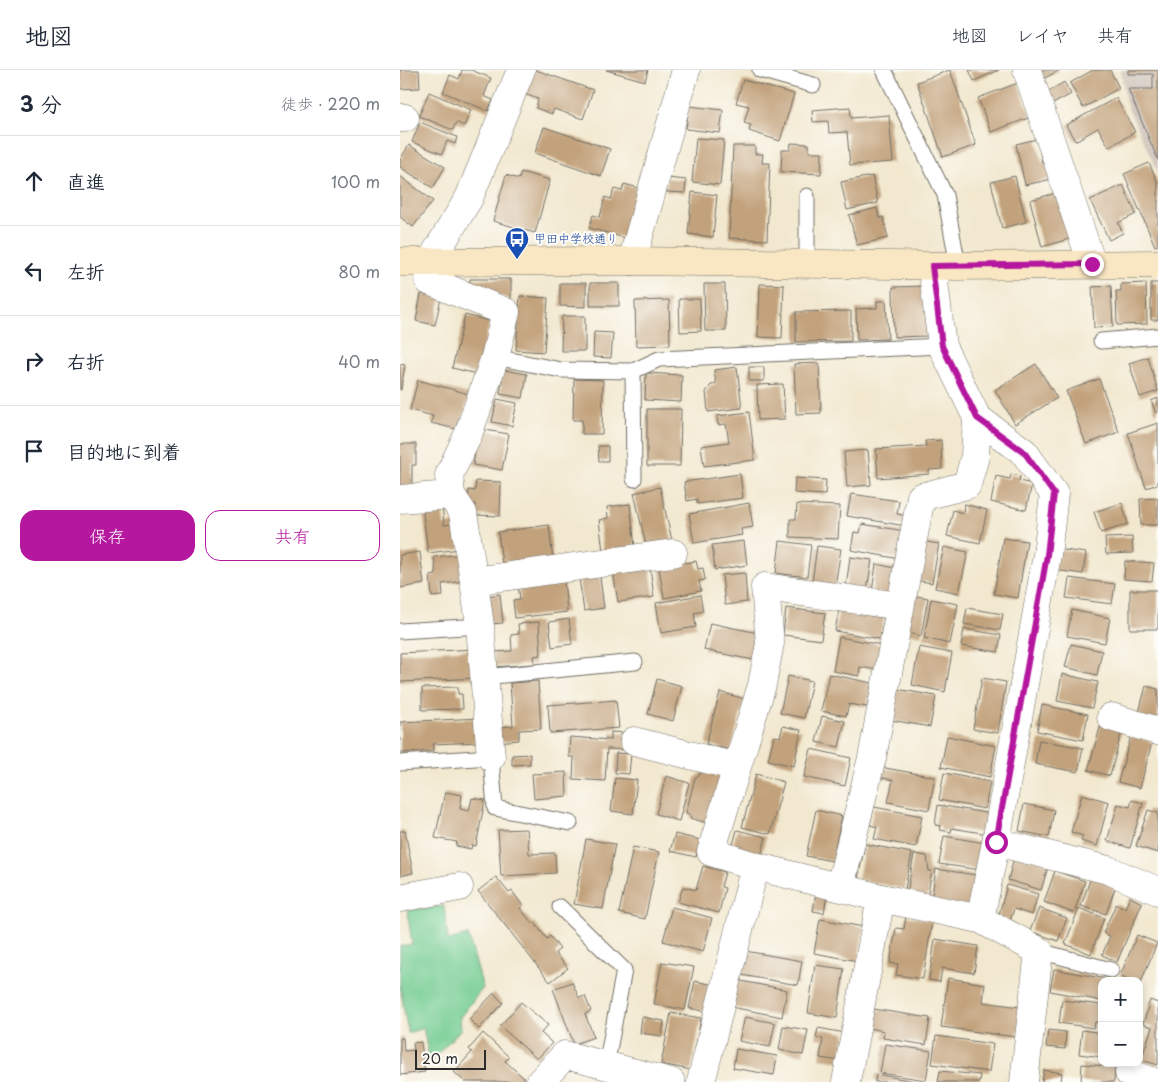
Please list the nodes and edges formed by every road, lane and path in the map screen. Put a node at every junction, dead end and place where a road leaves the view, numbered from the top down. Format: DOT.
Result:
graph roads {
  1 [pos="521,70"];
  2 [pos="686,70"];
  3 [pos="760,70"];
  4 [pos="884,70"];
  5 [pos="1027,70"];
  6 [pos="813,85"];
  7 [pos="807,196"];
  8 [pos="632,261"];
  9 [pos="400,262"];
  10 [pos="430,262"];
  11 [pos="807,264"];
  12 [pos="1092,264"];
  13 [pos="1158,264"];
  14 [pos="945,266"];
  15 [pos="1158,336"];
  16 [pos="1101,341"];
  17 [pos="942,346"];
  18 [pos="495,357"];
  19 [pos="633,371"];
  20 [pos="977,418"];
  21 [pos="634,479"];
  22 [pos="451,495"];
  23 [pos="400,499"];
  24 [pos="673,553"];
  25 [pos="474,581"];
  26 [pos="900,606"];
  27 [pos="480,626"];
  28 [pos="400,631"];
  29 [pos="635,662"];
  30 [pos="484,677"];
  31 [pos="1111,717"];
  32 [pos="1158,731"];
  33 [pos="634,741"];
  34 [pos="491,757"];
  35 [pos="400,763"];
  36 [pos="737,767"];
  37 [pos="570,824"];
  38 [pos="996,842"];
  39 [pos="756,866"];
  40 [pos="459,887"];
  41 [pos="840,887"];
  42 [pos="1158,891"];
  43 [pos="400,898"];
  44 [pos="880,898"];
  45 [pos="560,907"];
  46 [pos="980,919"];
  47 [pos="1038,951"];
  48 [pos="1111,970"];
  49 [pos="606,1066"];
  50 [pos="540,1082"];
  51 [pos="671,1082"];
  52 [pos="701,1082"];
  53 [pos="846,1082"];
  54 [pos="1024,1082"];
  1 -- 10 [label="street"];
  2 -- 8 [label="street"];
  3 -- 6 [label="lane"];
  4 -- 14 [label="lane"];
  5 -- 12 [label="street"];
  7 -- 11 [label="lane"];
  8 -- 10 [label="street"];
  8 -- 11 [label="street"];
  9 -- 10 [label="street"];
  10 -- 18 [label="street"];
  11 -- 14 [label="street"];
  12 -- 13 [label="street"];
  12 -- 14 [label="street"];
  14 -- 17 [label="street"];
  15 -- 16 [label="lane"];
  17 -- 19 [label="lane"];
  17 -- 20 [label="street"];
  18 -- 19 [label="lane"];
  18 -- 22 [label="street"];
  19 -- 21 [label="lane"];
  20 -- 26 [label="street"];
  20 -- 38 [label="street"];
  22 -- 23 [label="street"];
  22 -- 25 [label="street"];
  24 -- 25 [label="street"];
  25 -- 27 [label="street"];
  26 -- 36 [label="street"];
  26 -- 41 [label="street"];
  27 -- 28 [label="lane"];
  27 -- 30 [label="street"];
  29 -- 30 [label="lane"];
  30 -- 34 [label="street"];
  31 -- 32 [label="street"];
  33 -- 36 [label="street"];
  34 -- 35 [label="lane"];
  34 -- 37 [label="lane"];
  36 -- 39 [label="street"];
  38 -- 42 [label="street"];
  38 -- 46 [label="street"];
  39 -- 41 [label="street"];
  39 -- 52 [label="street"];
  40 -- 43 [label="street"];
  41 -- 44 [label="street"];
  44 -- 46 [label="street"];
  44 -- 53 [label="street"];
  45 -- 49 [label="lane"];
  46 -- 47 [label="street"];
  47 -- 48 [label="lane"];
  47 -- 54 [label="street"];
  49 -- 50 [label="street"];
  49 -- 51 [label="street"];
}
